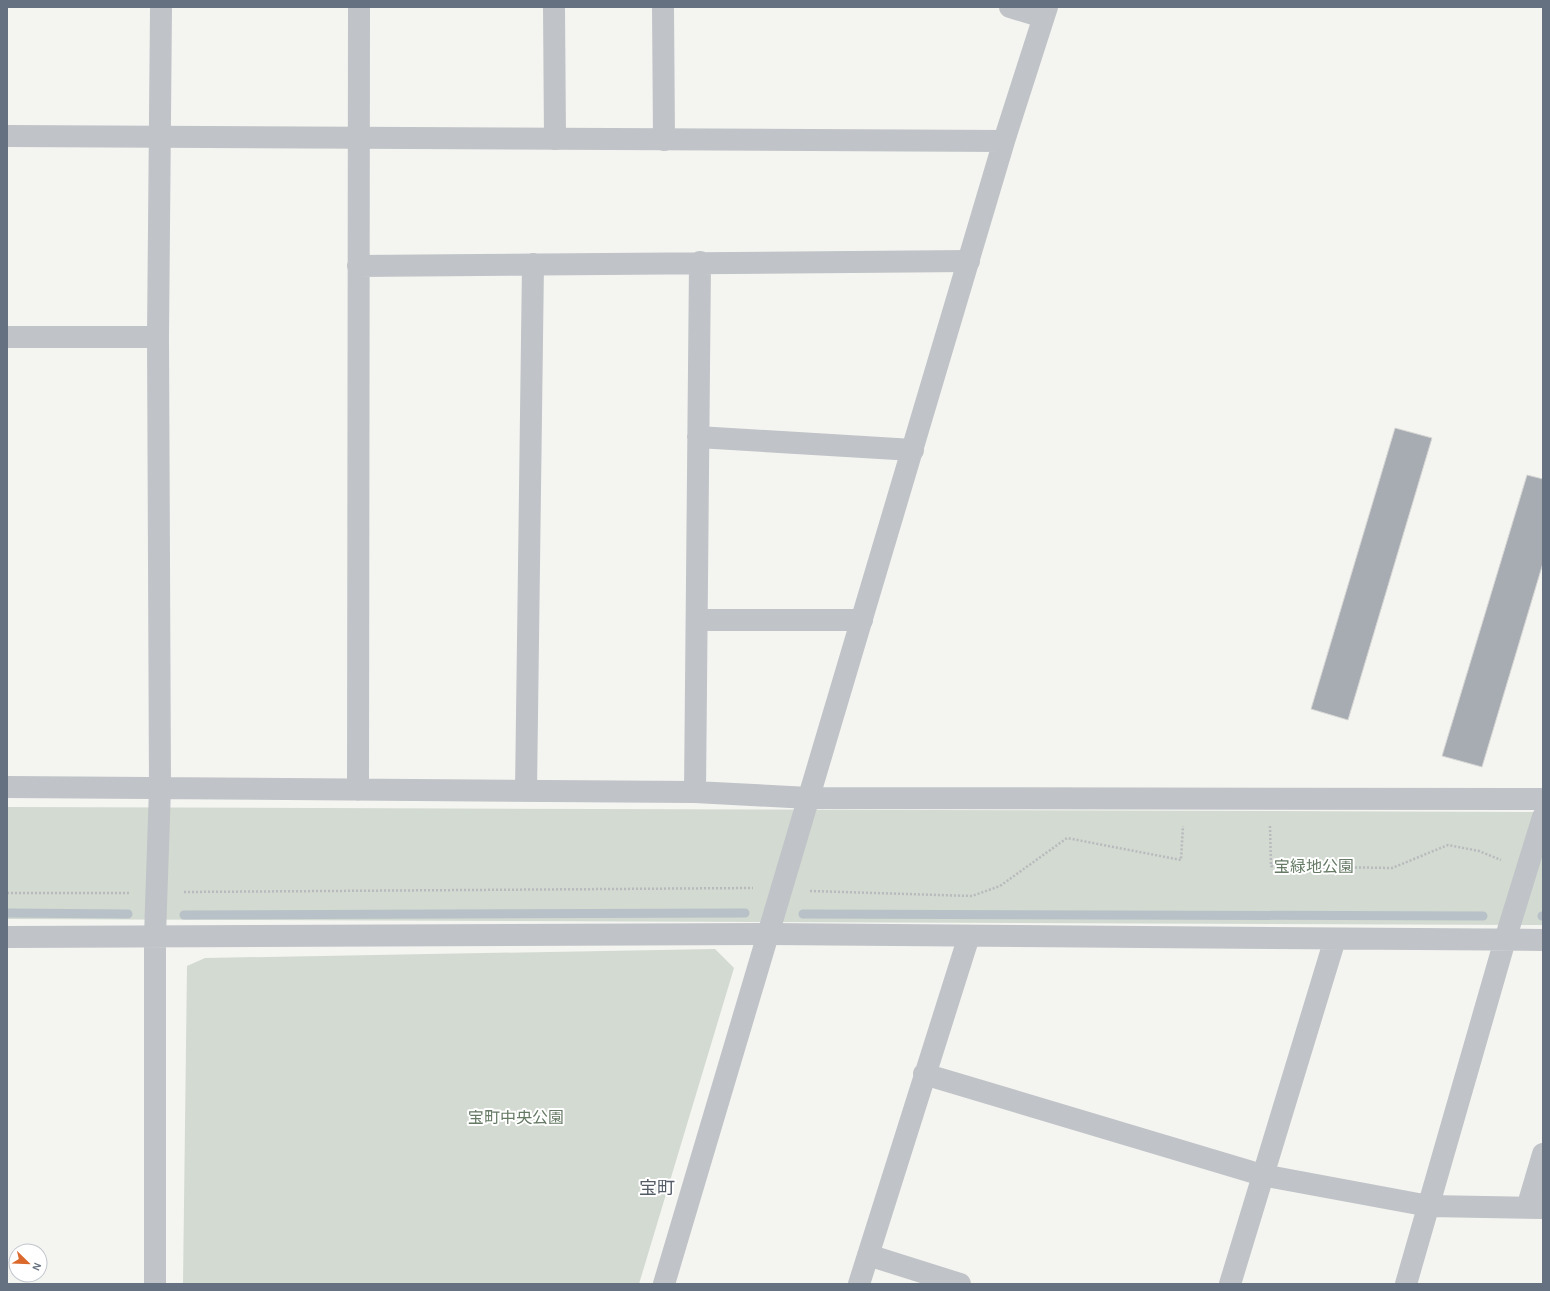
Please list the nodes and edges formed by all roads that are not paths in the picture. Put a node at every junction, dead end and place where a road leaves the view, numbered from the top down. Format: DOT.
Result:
graph roads {
  1 [pos="160,7"];
  2 [pos="359,7"];
  3 [pos="554,7"];
  4 [pos="663,7"];
  5 [pos="1010,7"];
  6 [pos="1045,12"];
  7 [pos="7,136"];
  8 [pos="161,137"];
  9 [pos="358,138"];
  10 [pos="555,139"];
  11 [pos="664,140"];
  12 [pos="1004,141"];
  13 [pos="969,261"];
  14 [pos="700,262"];
  15 [pos="533,264"];
  16 [pos="358,266"];
  17 [pos="7,337"];
  18 [pos="158,337"];
  19 [pos="698,437"];
  20 [pos="913,450"];
  21 [pos="697,620"];
  22 [pos="862,620"];
  23 [pos="7,787"];
  24 [pos="160,788"];
  25 [pos="358,790"];
  26 [pos="526,791"];
  27 [pos="695,792"];
  28 [pos="809,798"];
  29 [pos="1543,800"];
  30 [pos="1543,817"];
  31 [pos="768,934"];
  32 [pos="7,936"];
  33 [pos="155,936"];
  34 [pos="969,936"];
  35 [pos="1335,939"];
  36 [pos="1505,940"];
  37 [pos="1543,940"];
  38 [pos="924,1074"];
  39 [pos="1543,1154"];
  40 [pos="1262,1175"];
  41 [pos="1429,1206"];
  42 [pos="1535,1208"];
  43 [pos="868,1255"];
  44 [pos="155,1284"];
  45 [pos="664,1284"];
  46 [pos="859,1284"];
  47 [pos="960,1284"];
  48 [pos="1230,1284"];
  49 [pos="1406,1284"];
  1 -- 8 [label="street"];
  2 -- 9 [label="street"];
  3 -- 10 [label="street"];
  4 -- 11 [label="street"];
  5 -- 6 [label="street"];
  6 -- 12 [label="street"];
  7 -- 8 [label="street"];
  8 -- 9 [label="street"];
  8 -- 18 [label="street"];
  9 -- 10 [label="street"];
  9 -- 16 [label="street"];
  10 -- 11 [label="street"];
  11 -- 12 [label="street"];
  12 -- 13 [label="street"];
  13 -- 14 [label="street"];
  13 -- 20 [label="street"];
  14 -- 15 [label="street"];
  14 -- 19 [label="street"];
  15 -- 16 [label="street"];
  15 -- 26 [label="street"];
  16 -- 25 [label="street"];
  17 -- 18 [label="street"];
  18 -- 24 [label="street"];
  19 -- 20 [label="street"];
  19 -- 21 [label="street"];
  20 -- 22 [label="street"];
  21 -- 22 [label="street"];
  21 -- 27 [label="street"];
  22 -- 28 [label="street"];
  23 -- 24 [label="street"];
  24 -- 25 [label="street"];
  24 -- 33 [label="street"];
  25 -- 26 [label="street"];
  26 -- 27 [label="street"];
  27 -- 28 [label="street"];
  28 -- 29 [label="street"];
  28 -- 31 [label="street"];
  30 -- 36 [label="street"];
  31 -- 33 [label="street"];
  31 -- 34 [label="street"];
  31 -- 45 [label="street"];
  32 -- 33 [label="street"];
  33 -- 44 [label="street"];
  34 -- 35 [label="street"];
  34 -- 38 [label="street"];
  35 -- 36 [label="street"];
  35 -- 40 [label="street"];
  36 -- 37 [label="street"];
  36 -- 41 [label="street"];
  38 -- 40 [label="street"];
  38 -- 43 [label="street"];
  39 -- 42 [label="street"];
  40 -- 41 [label="street"];
  40 -- 48 [label="street"];
  41 -- 42 [label="street"];
  41 -- 49 [label="street"];
  43 -- 46 [label="street"];
  43 -- 47 [label="street"];
}
